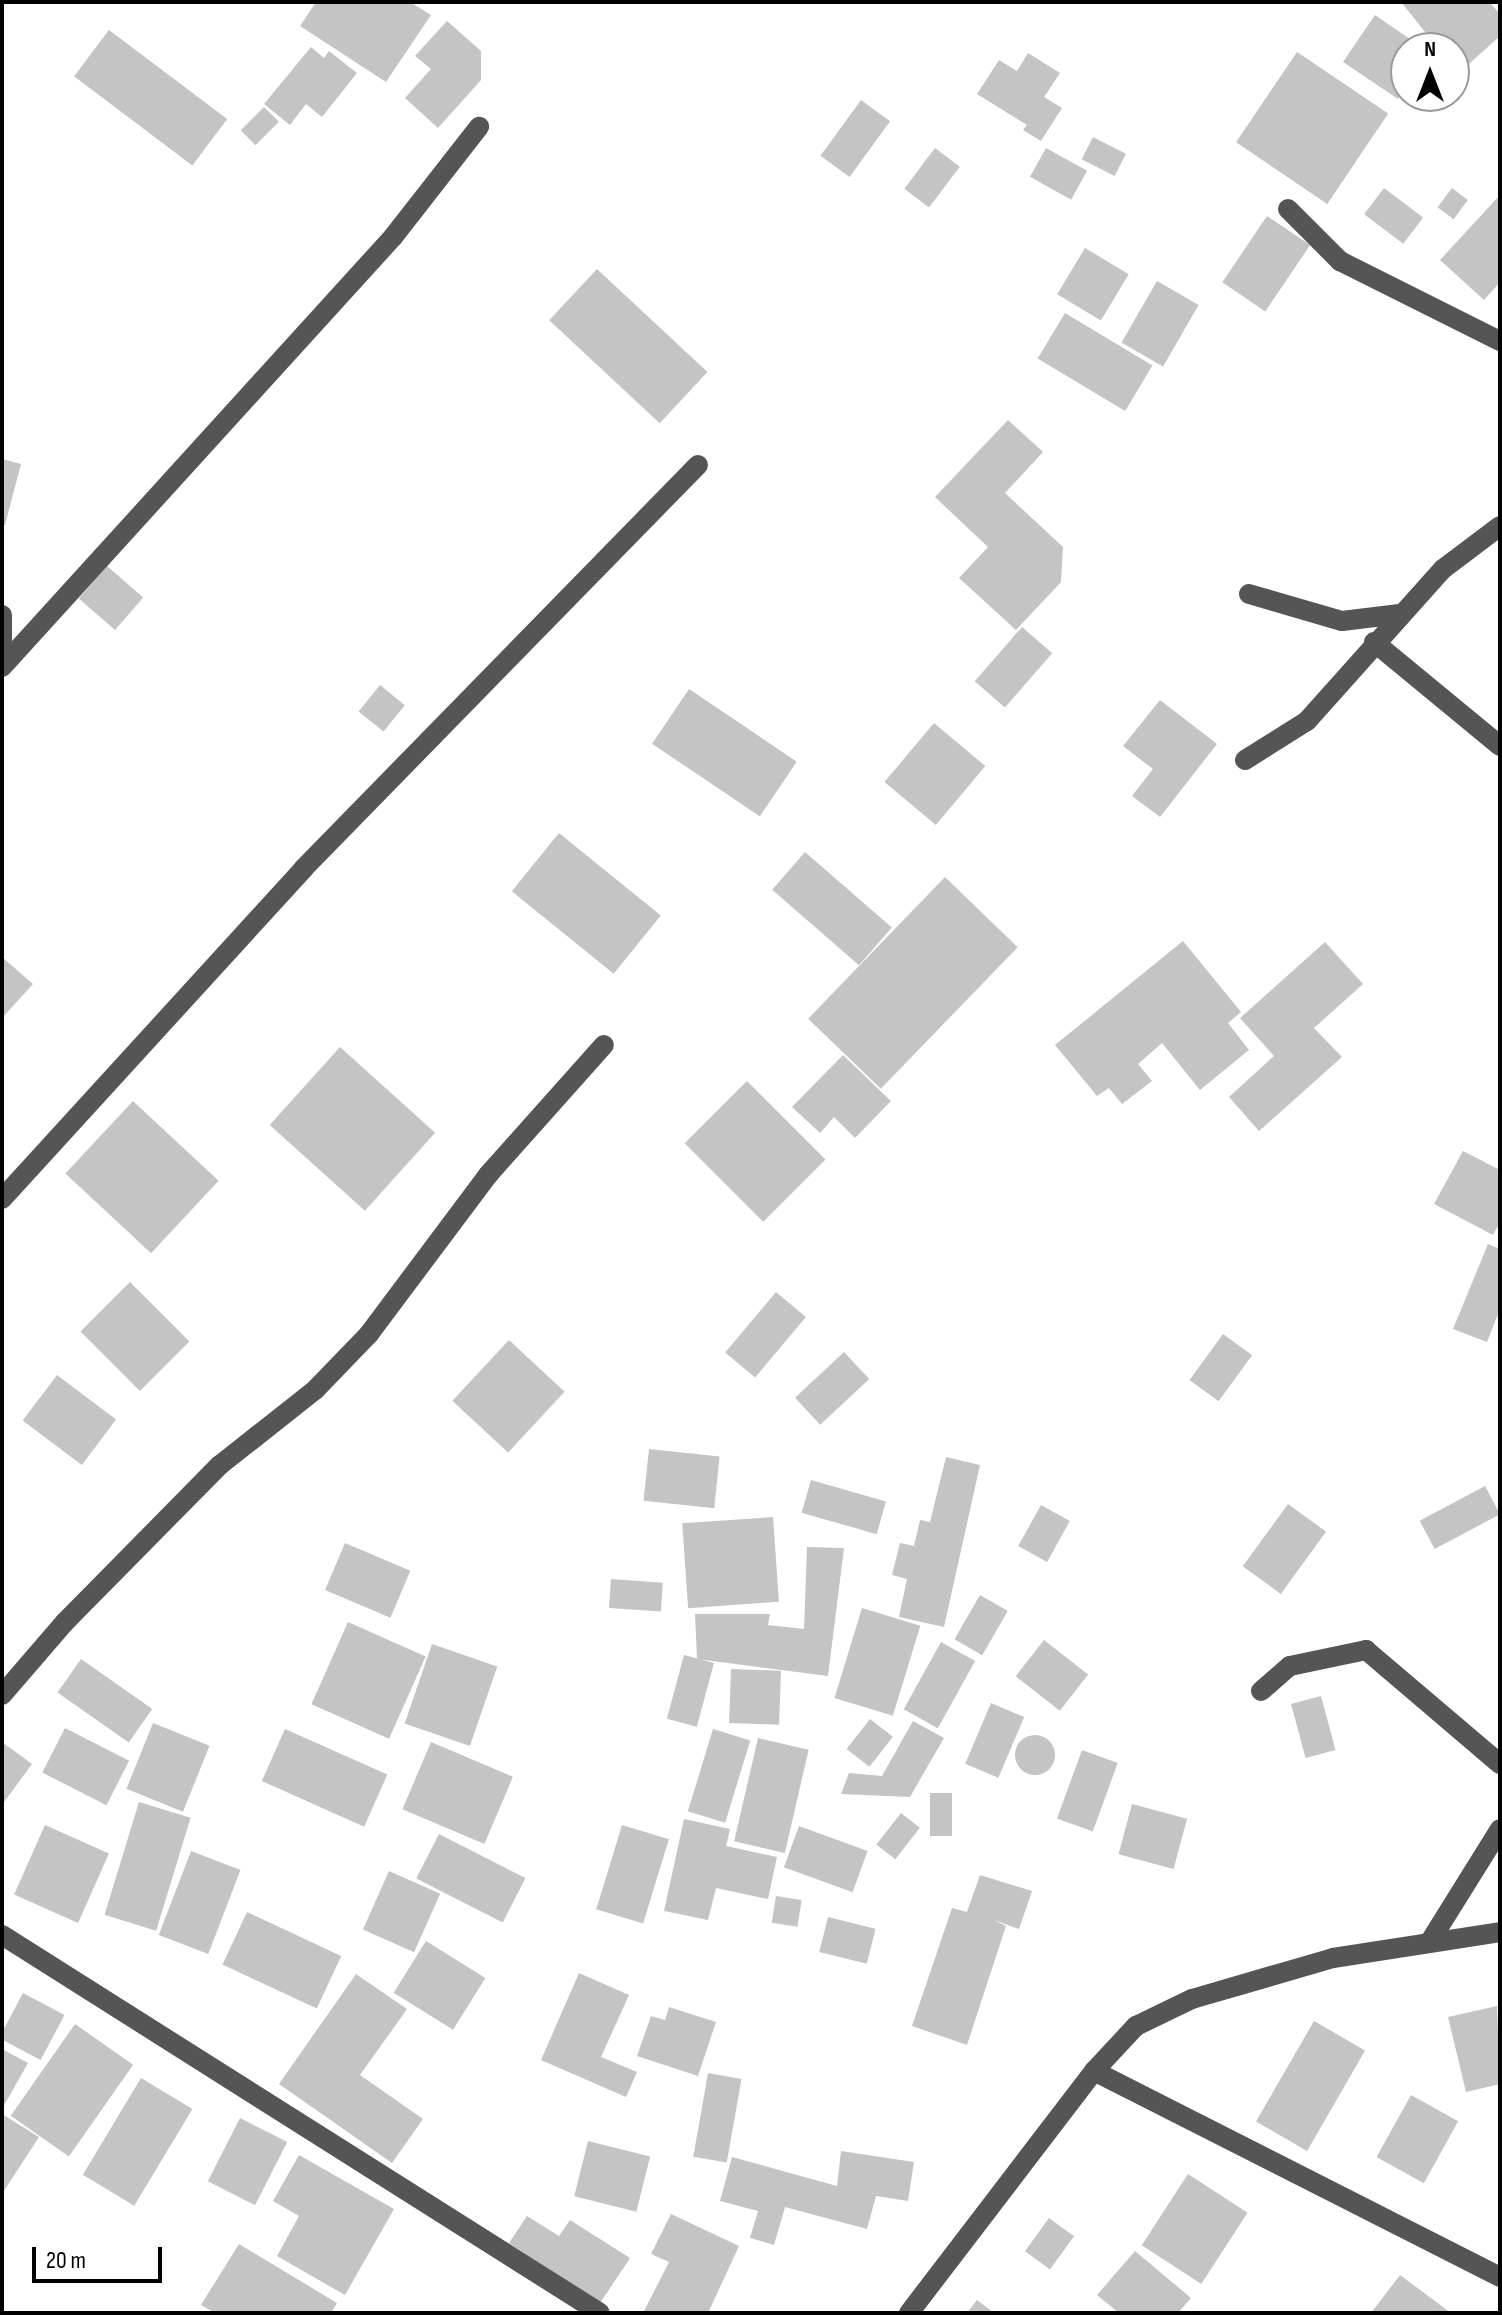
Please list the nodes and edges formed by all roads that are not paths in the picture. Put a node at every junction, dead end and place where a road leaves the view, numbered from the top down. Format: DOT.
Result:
graph roads {
  1 [pos="479,127"];
  2 [pos="1288,209"];
  3 [pos="1500,341"];
  4 [pos="698,465"];
  5 [pos="1500,526"];
  6 [pos="1249,594"];
  7 [pos="1400,614"];
  8 [pos="2,615"];
  9 [pos="1374,642"];
  10 [pos="2,666"];
  11 [pos="1500,746"];
  12 [pos="1245,760"];
  13 [pos="604,1045"];
  14 [pos="2,1199"];
  15 [pos="1261,1691"];
  16 [pos="2,1695"];
  17 [pos="1500,1764"];
  18 [pos="1500,1829"];
  19 [pos="1500,1932"];
  20 [pos="2,1935"];
  21 [pos="1429,1943"];
  22 [pos="1094,2071"];
  23 [pos="1500,2277"];
  24 [pos="600,2313"];
  25 [pos="909,2313"];
  1 -- 10 [label="street"];
  2 -- 3 [label="street"];
  4 -- 14 [label="street"];
  5 -- 7 [label="street"];
  6 -- 7 [label="street"];
  7 -- 9 [label="street"];
  8 -- 10 [label="street"];
  9 -- 11 [label="street"];
  9 -- 12 [label="street"];
  13 -- 16 [label="street"];
  15 -- 17 [label="street"];
  18 -- 21 [label="street"];
  19 -- 21 [label="street"];
  20 -- 24 [label="street"];
  21 -- 22 [label="street"];
  22 -- 23 [label="street"];
  22 -- 25 [label="street"];
}
